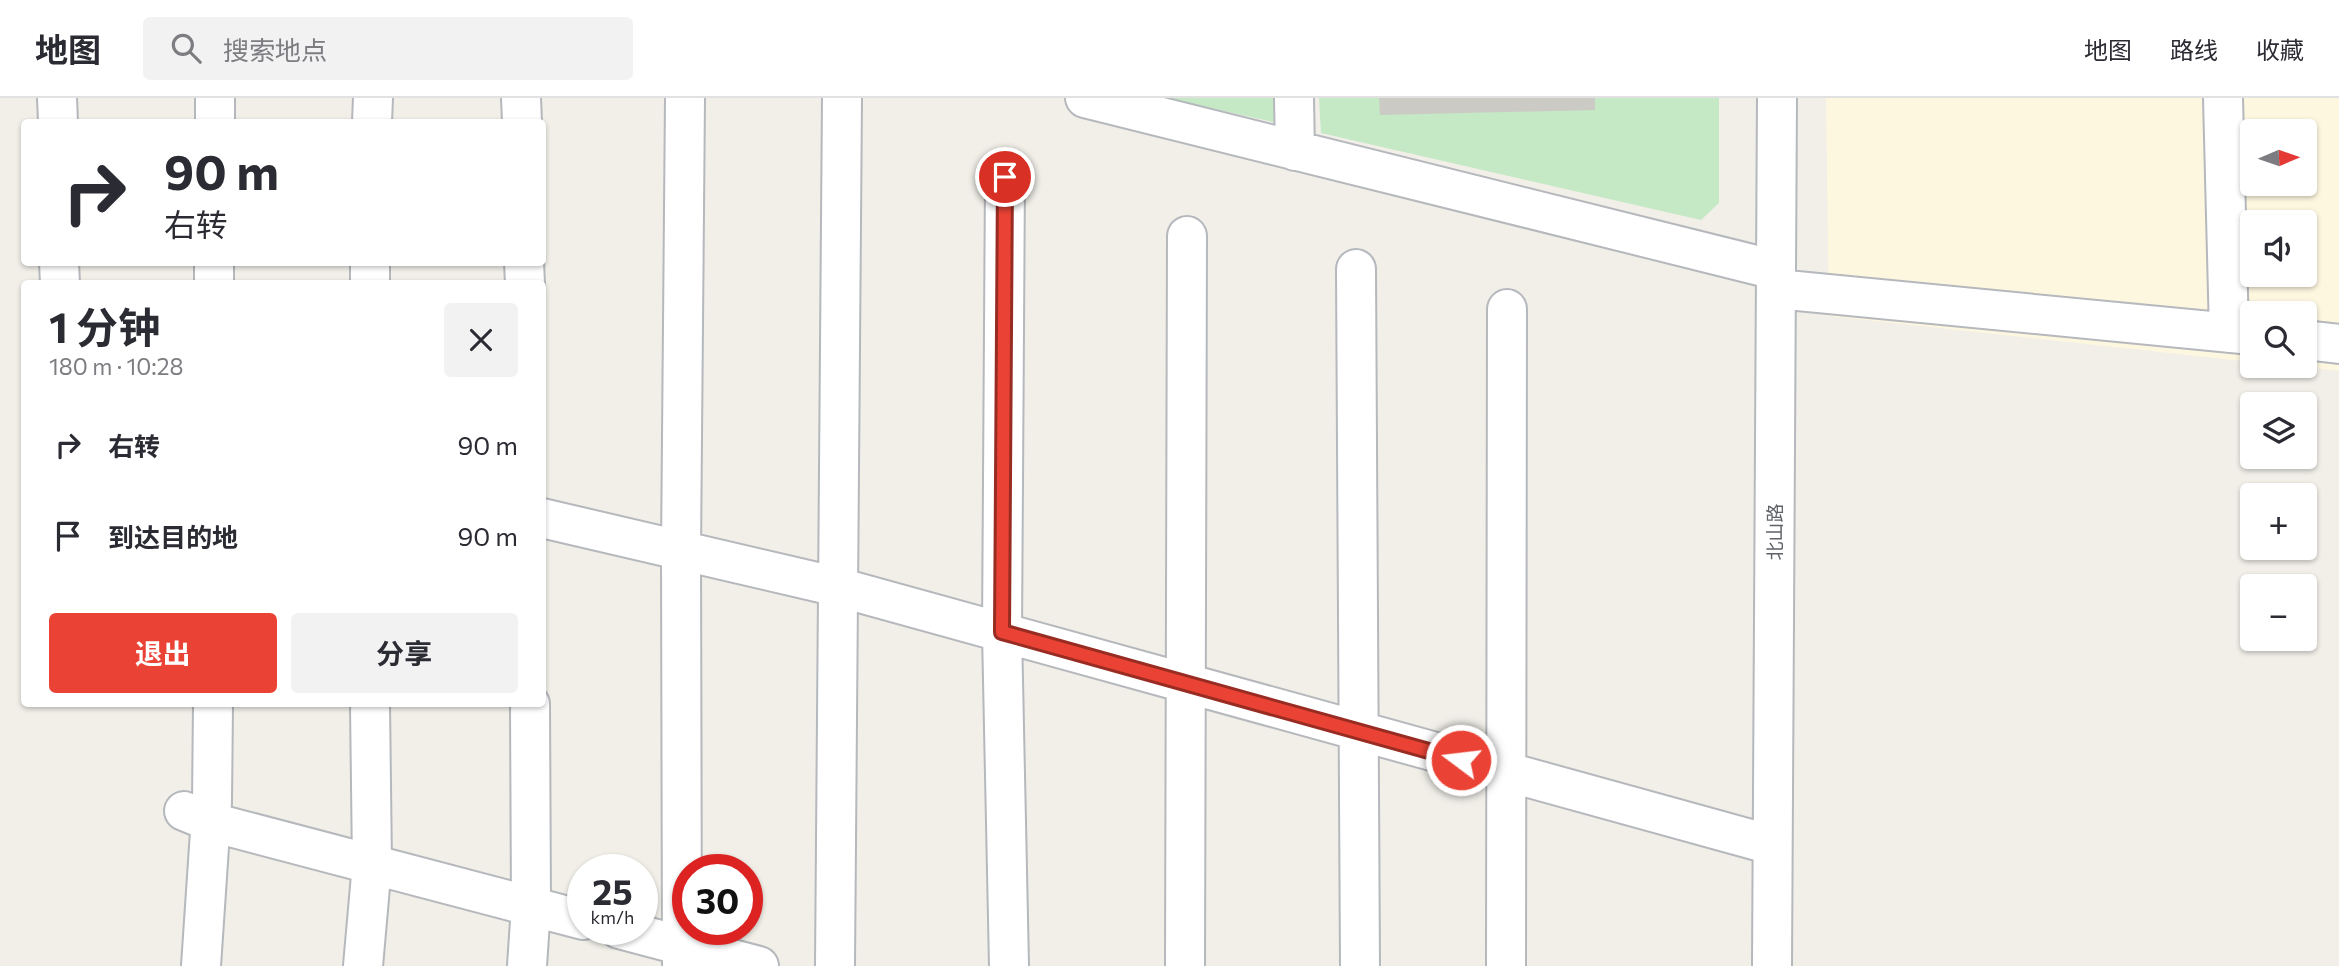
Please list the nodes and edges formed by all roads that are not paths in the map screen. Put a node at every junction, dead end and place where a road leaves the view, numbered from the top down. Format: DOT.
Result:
graph roads {
  1 [pos="57,98"];
  2 [pos="215,98"];
  3 [pos="373,98"];
  4 [pos="521,98"];
  5 [pos="685,98"];
  6 [pos="842,98"];
  7 [pos="1085,98"];
  8 [pos="1294,98"];
  9 [pos="1777,98"];
  10 [pos="2223,98"];
  11 [pos="58,119"];
  12 [pos="215,119"];
  13 [pos="372,119"];
  14 [pos="522,119"];
  15 [pos="1295,151"];
  16 [pos="1005,177"];
  17 [pos="1187,236"];
  18 [pos="1356,269"];
  19 [pos="1776,280"];
  20 [pos="1507,309"];
  21 [pos="2240,321"];
  22 [pos="2240,334"];
  23 [pos="2317,341"];
  24 [pos="2339,344"];
  25 [pos="546,519"];
  26 [pos="681,551"];
  27 [pos="838,587"];
  28 [pos="1002,632"];
  29 [pos="1187,684"];
  30 [pos="212,707"];
  31 [pos="370,707"];
  32 [pos="530,707"];
  33 [pos="1360,733"];
  34 [pos="1506,773"];
  35 [pos="198,817"];
  36 [pos="1772,845"];
  37 [pos="372,864"];
  38 [pos="531,906"];
  39 [pos="567,916"];
  40 [pos="657,945"];
  41 [pos="683,956"];
  42 [pos="201,966"];
  43 [pos="363,966"];
  44 [pos="527,966"];
  45 [pos="759,966"];
  46 [pos="835,966"];
  47 [pos="1009,966"];
  48 [pos="1185,966"];
  49 [pos="1360,966"];
  50 [pos="1506,966"];
  51 [pos="1772,966"];
  1 -- 11 [label="street"];
  2 -- 12 [label="street"];
  3 -- 13 [label="street"];
  4 -- 14 [label="street"];
  5 -- 26 [label="street"];
  6 -- 27 [label="street"];
  7 -- 15 [label="street"];
  8 -- 15 [label="street"];
  9 -- 19 [label="street, 北山路"];
  10 -- 21 [label="street"];
  15 -- 19 [label="street"];
  16 -- 28 [label="street"];
  17 -- 29 [label="street"];
  18 -- 33 [label="street"];
  19 -- 22 [label="street"];
  19 -- 36 [label="street, 北山路"];
  20 -- 34 [label="street"];
  23 -- 24 [label="street"];
  25 -- 26 [label="street"];
  26 -- 27 [label="street"];
  26 -- 41 [label="street"];
  27 -- 28 [label="street"];
  27 -- 46 [label="street"];
  28 -- 29 [label="street"];
  28 -- 47 [label="street"];
  29 -- 33 [label="street"];
  29 -- 48 [label="street"];
  30 -- 35 [label="street"];
  31 -- 37 [label="street"];
  32 -- 38 [label="street"];
  33 -- 34 [label="street"];
  33 -- 49 [label="street"];
  34 -- 36 [label="street"];
  34 -- 50 [label="street"];
  35 -- 37 [label="street"];
  35 -- 42 [label="street"];
  36 -- 51 [label="street, 北山路"];
  37 -- 38 [label="street"];
  37 -- 43 [label="street"];
  38 -- 39 [label="street"];
  38 -- 44 [label="street"];
  40 -- 41 [label="street"];
  41 -- 45 [label="street"];
}
